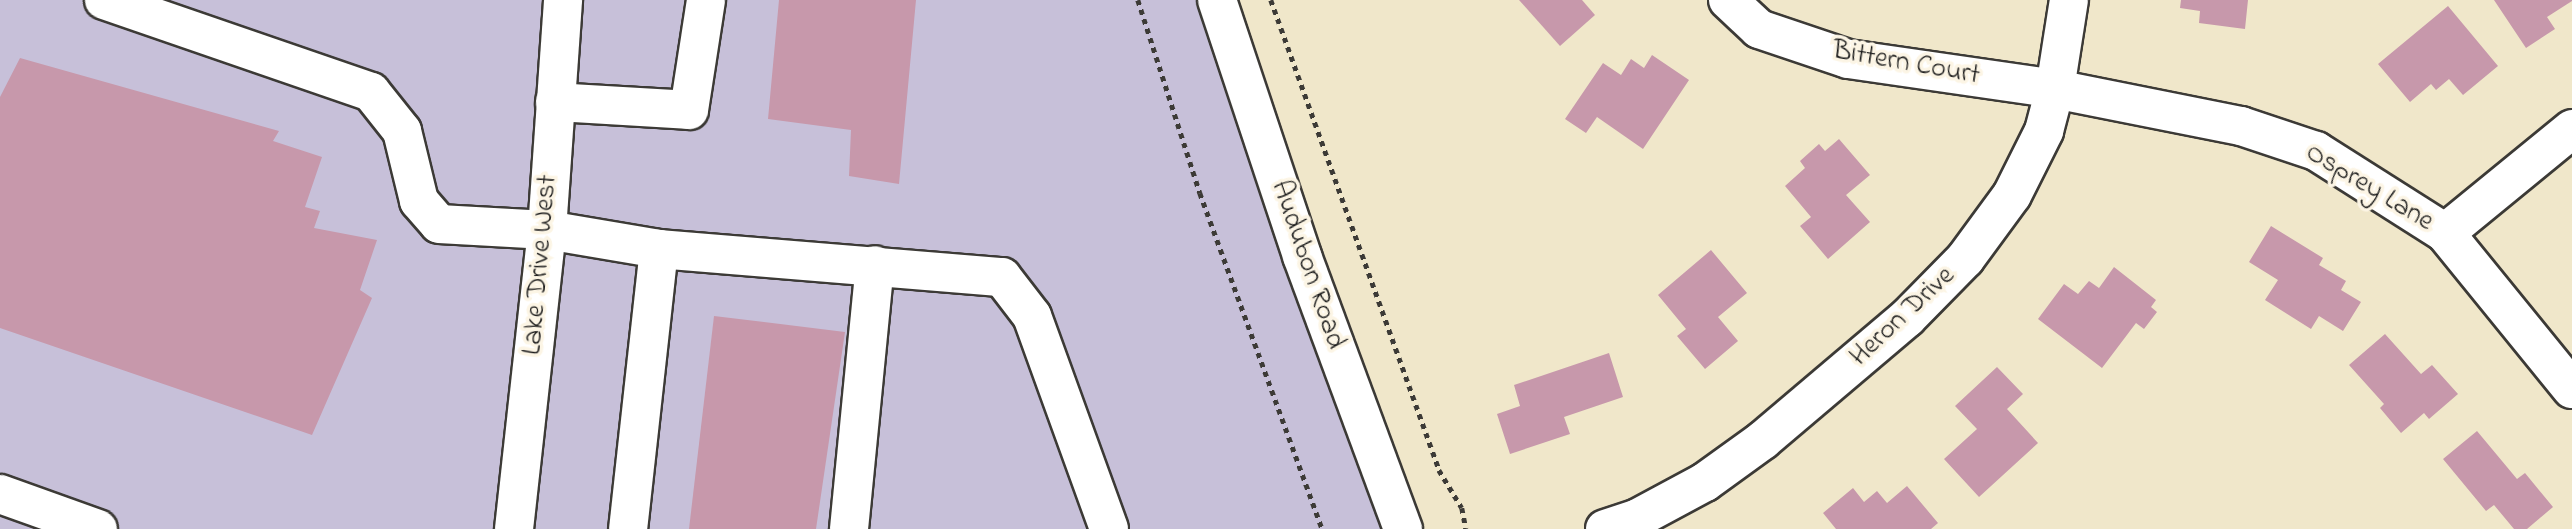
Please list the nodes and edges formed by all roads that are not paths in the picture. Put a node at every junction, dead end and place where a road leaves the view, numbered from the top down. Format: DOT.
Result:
graph roads {
  1 [pos="104,0"];
  2 [pos="563,0"];
  3 [pos="706,0"];
  4 [pos="1217,0"];
  5 [pos="1728,0"];
  6 [pos="2069,0"];
  7 [pos="2055,89"];
  8 [pos="555,102"];
  9 [pos="2572,130"];
  10 [pos="547,230"];
  11 [pos="2445,233"];
  12 [pos="659,249"];
  13 [pos="875,265"];
  14 [pos="2572,389"];
  15 [pos="0,494"];
  16 [pos="98,529"];
  17 [pos="514,529"];
  18 [pos="628,529"];
  19 [pos="849,529"];
  20 [pos="1109,529"];
  21 [pos="1403,529"];
  22 [pos="1605,529"];
  1 -- 10 [label="street"];
  2 -- 8 [label="street, Lake Drive West"];
  3 -- 8 [label="street"];
  4 -- 21 [label="street, Audubon Road"];
  5 -- 7 [label="street, Bittern Court"];
  6 -- 7 [label="street, Heron Drive"];
  7 -- 11 [label="street, Osprey Lane"];
  7 -- 22 [label="street, Heron Drive"];
  8 -- 10 [label="street, Lake Drive West"];
  9 -- 11 [label="street"];
  10 -- 12 [label="street"];
  10 -- 17 [label="street, Lake Drive West"];
  11 -- 14 [label="street, Osprey Lane"];
  12 -- 13 [label="street"];
  12 -- 18 [label="street"];
  13 -- 19 [label="street"];
  13 -- 20 [label="street"];
  15 -- 16 [label="street"];
}
